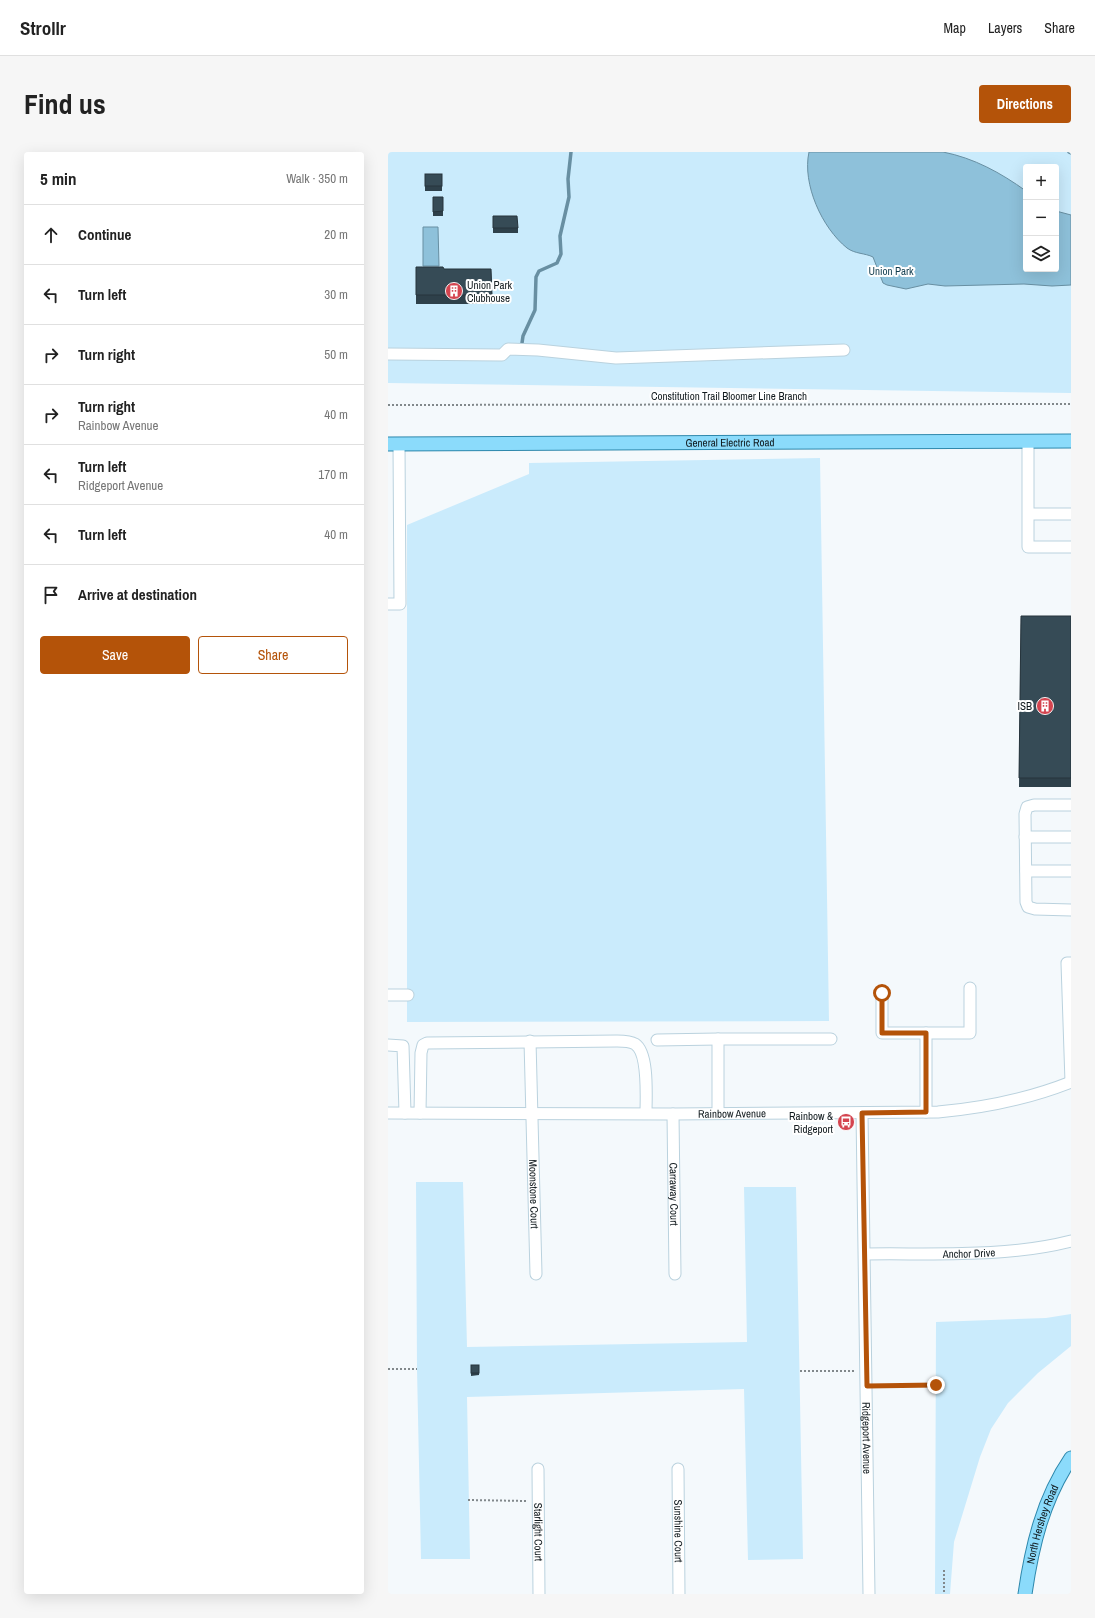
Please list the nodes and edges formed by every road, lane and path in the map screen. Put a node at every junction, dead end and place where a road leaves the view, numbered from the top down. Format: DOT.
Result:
graph roads {
  1 [pos="844,350"];
  2 [pos="388,354"];
  3 [pos="388,404"];
  4 [pos="1071,404"];
  5 [pos="1028,441"];
  6 [pos="1071,441"];
  7 [pos="394,444"];
  8 [pos="394,491"];
  9 [pos="1028,514"];
  10 [pos="1071,514"];
  11 [pos="1071,547"];
  12 [pos="388,604"];
  13 [pos="1071,805"];
  14 [pos="1025,837"];
  15 [pos="1071,837"];
  16 [pos="1071,871"];
  17 [pos="1026,872"];
  18 [pos="1071,910"];
  19 [pos="1071,963"];
  20 [pos="970,988"];
  21 [pos="882,993"];
  22 [pos="388,995"];
  23 [pos="408,995"];
  24 [pos="926,1033"];
  25 [pos="718,1039"];
  26 [pos="831,1039"];
  27 [pos="657,1040"];
  28 [pos="530,1041"];
  29 [pos="388,1045"];
  30 [pos="1071,1082"];
  31 [pos="388,1112"];
  32 [pos="405,1112"];
  33 [pos="420,1112"];
  34 [pos="926,1112"];
  35 [pos="532,1113"];
  36 [pos="646,1113"];
  37 [pos="718,1113"];
  38 [pos="862,1113"];
  39 [pos="673,1114"];
  40 [pos="1071,1241"];
  41 [pos="865,1254"];
  42 [pos="536,1274"];
  43 [pos="675,1274"];
  44 [pos="388,1369"];
  45 [pos="417,1369"];
  46 [pos="800,1371"];
  47 [pos="866,1371"];
  48 [pos="936,1385"];
  49 [pos="867,1386"];
  50 [pos="1071,1458"];
  51 [pos="538,1469"];
  52 [pos="678,1469"];
  53 [pos="468,1500"];
  54 [pos="538,1501"];
  55 [pos="944,1570"];
  56 [pos="539,1594"];
  57 [pos="679,1594"];
  58 [pos="869,1594"];
  59 [pos="944,1594"];
  60 [pos="1025,1594"];
  1 -- 2 [label="street"];
  3 -- 4 [label="path, Constitution Trail Bloomer Line Branch"];
  5 -- 6 [label="main road, General Electric Road"];
  5 -- 7 [label="main road, General Electric Road"];
  5 -- 9 [label="street"];
  7 -- 8 [label="street"];
  8 -- 12 [label="street"];
  9 -- 10 [label="street"];
  9 -- 11 [label="street"];
  13 -- 14 [label="street"];
  14 -- 15 [label="street"];
  14 -- 17 [label="street"];
  16 -- 17 [label="street"];
  17 -- 18 [label="street"];
  19 -- 30 [label="street"];
  20 -- 24 [label="street"];
  21 -- 24 [label="street"];
  22 -- 23 [label="street"];
  24 -- 34 [label="street"];
  25 -- 26 [label="street"];
  25 -- 27 [label="street"];
  25 -- 37 [label="street"];
  28 -- 33 [label="street"];
  28 -- 35 [label="street, Moonstone Court"];
  28 -- 36 [label="street"];
  29 -- 32 [label="street"];
  30 -- 34 [label="street, Rainbow Avenue"];
  31 -- 32 [label="street, Rainbow Avenue"];
  32 -- 33 [label="street, Rainbow Avenue"];
  33 -- 35 [label="street, Rainbow Avenue"];
  34 -- 38 [label="street, Rainbow Avenue"];
  35 -- 36 [label="street, Rainbow Avenue"];
  35 -- 42 [label="street, Moonstone Court"];
  36 -- 39 [label="street, Rainbow Avenue"];
  37 -- 38 [label="street, Rainbow Avenue"];
  37 -- 39 [label="street, Rainbow Avenue"];
  38 -- 41 [label="street, Ridgeport Avenue"];
  39 -- 43 [label="street, Carraway Court"];
  40 -- 41 [label="street, Anchor Drive"];
  41 -- 47 [label="street, Ridgeport Avenue"];
  44 -- 45 [label="path"];
  46 -- 47 [label="path"];
  47 -- 49 [label="street, Ridgeport Avenue"];
  48 -- 49 [label="path"];
  49 -- 58 [label="street, Ridgeport Avenue"];
  50 -- 60 [label="main road, North Hershey Road"];
  51 -- 54 [label="street, Starlight Court"];
  52 -- 57 [label="street, Sunshine Court"];
  53 -- 54 [label="path"];
  54 -- 56 [label="street, Starlight Court"];
  55 -- 59 [label="path"];
}
